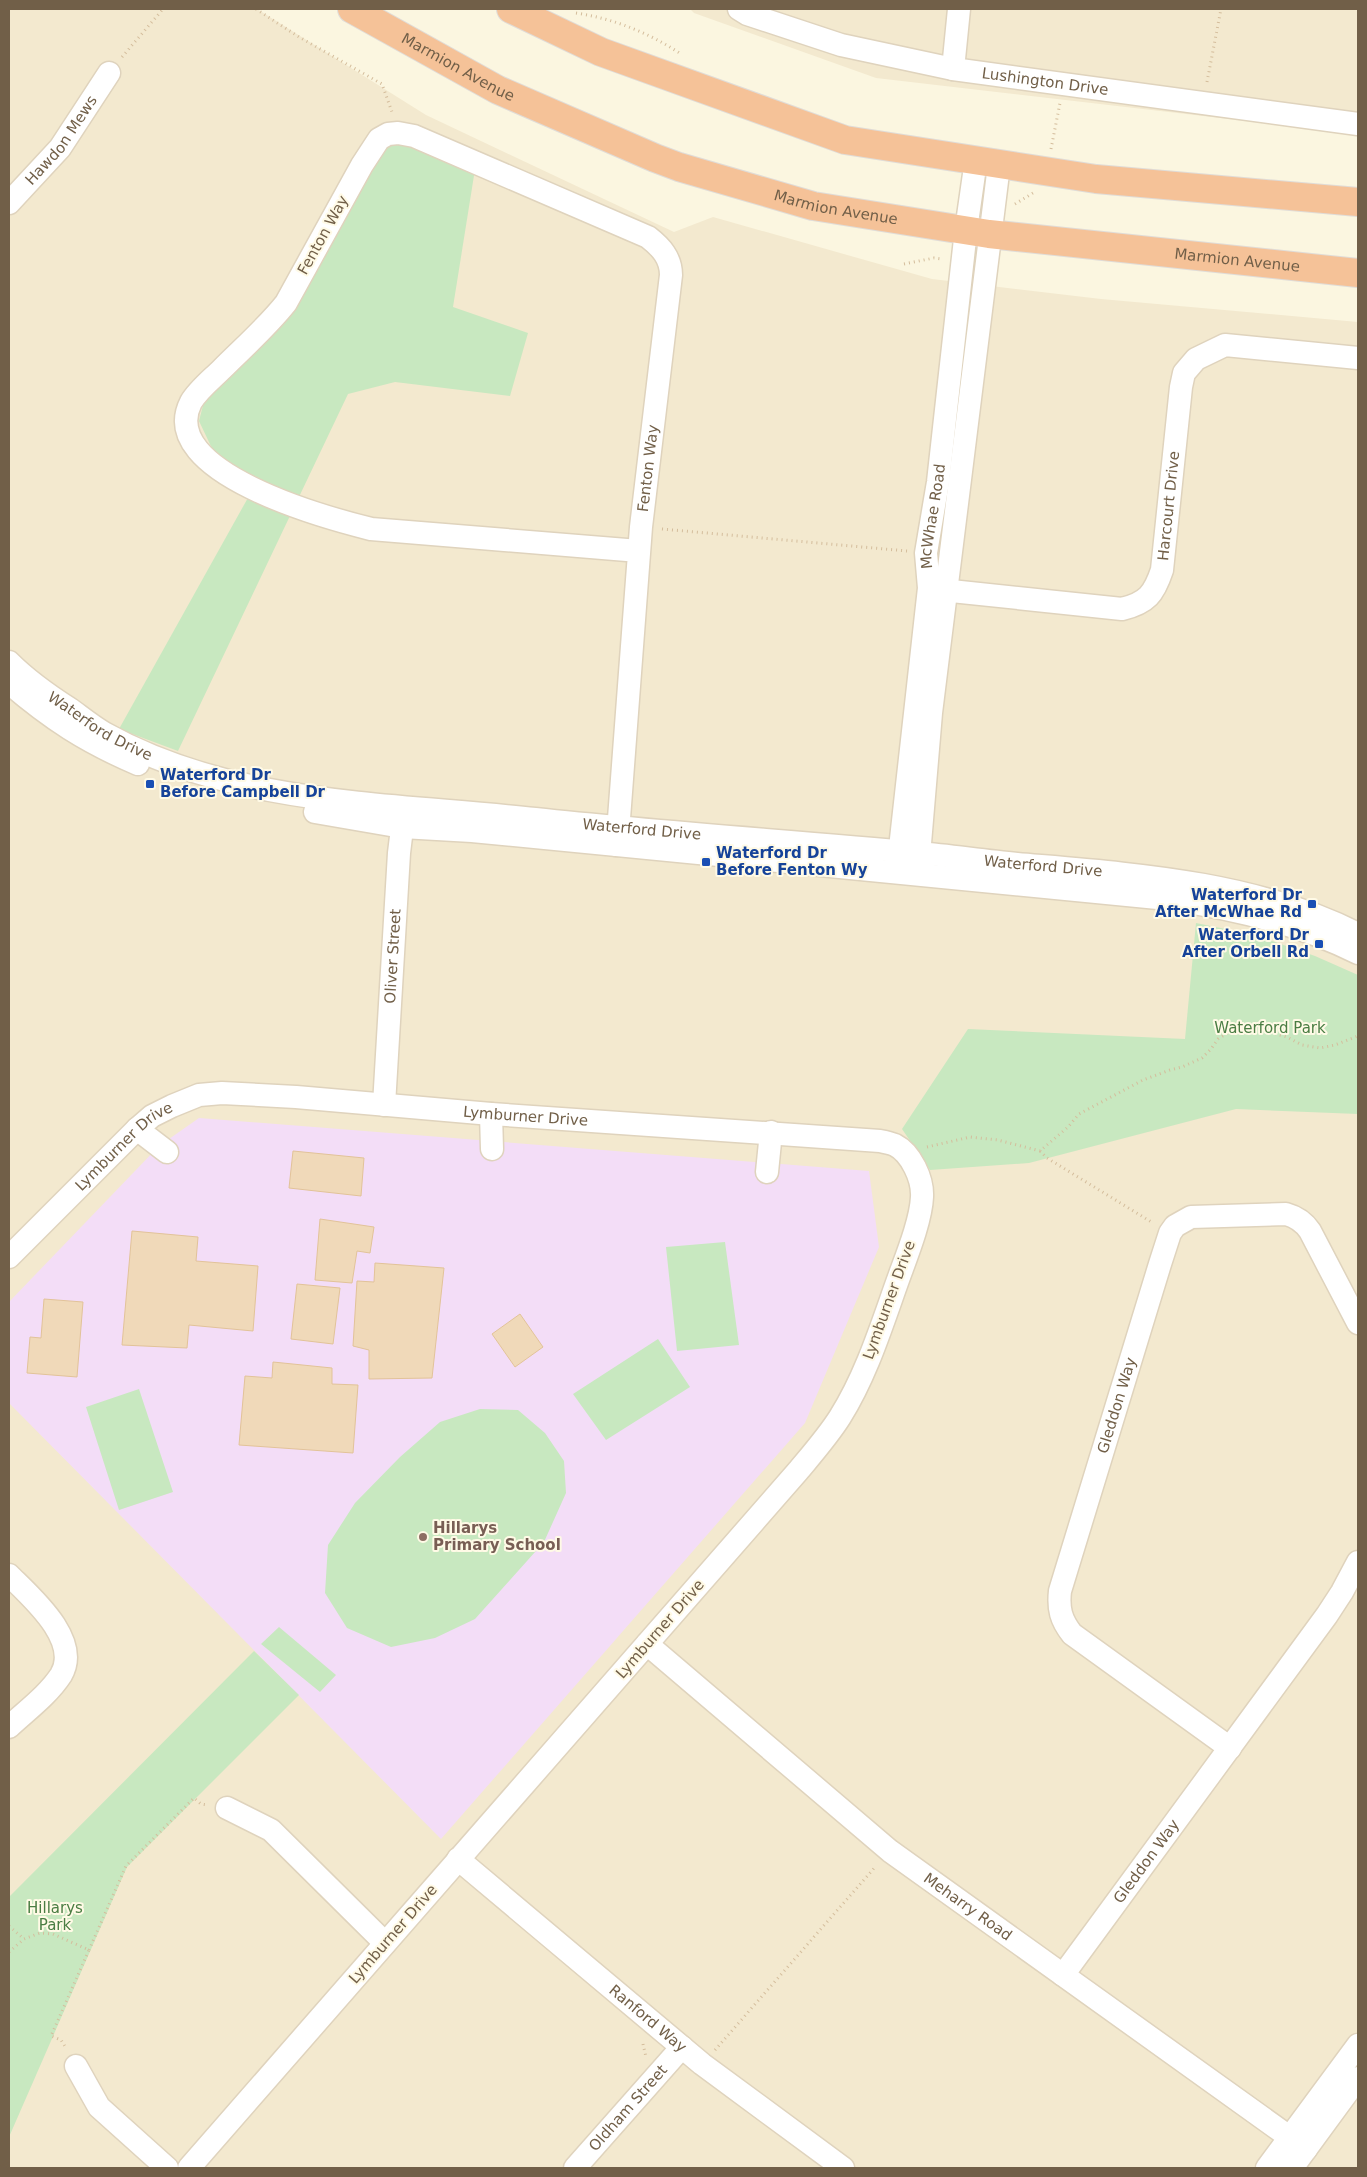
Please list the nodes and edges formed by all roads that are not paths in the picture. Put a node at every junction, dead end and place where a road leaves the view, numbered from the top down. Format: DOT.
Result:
graph roads {
  1 [pos="352,9"];
  2 [pos="511,9"];
  3 [pos="739,9"];
  4 [pos="959,9"];
  5 [pos="952,69"];
  6 [pos="109,73"];
  7 [pos="1358,124"];
  8 [pos="987,162"];
  9 [pos="1358,202"];
  10 [pos="9,203"];
  11 [pos="978,232"];
  12 [pos="1358,273"];
  13 [pos="1358,358"];
  14 [pos="639,551"];
  15 [pos="938,589"];
  16 [pos="9,662"];
  17 [pos="9,683"];
  18 [pos="403,817"];
  19 [pos="618,837"];
  20 [pos="908,862"];
  21 [pos="1358,934"];
  22 [pos="1358,953"];
  23 [pos="384,1105"];
  24 [pos="491,1114"];
  25 [pos="137,1129"];
  26 [pos="772,1132"];
  27 [pos="492,1149"];
  28 [pos="167,1152"];
  29 [pos="767,1172"];
  30 [pos="9,1257"];
  31 [pos="1358,1323"];
  32 [pos="1358,1562"];
  33 [pos="9,1575"];
  34 [pos="647,1644"];
  35 [pos="9,1727"];
  36 [pos="1230,1748"];
  37 [pos="227,1808"];
  38 [pos="458,1859"];
  39 [pos="386,1943"];
  40 [pos="1063,1975"];
  41 [pos="1358,2046"];
  42 [pos="682,2048"];
  43 [pos="76,2066"];
  44 [pos="1358,2078"];
  45 [pos="1297,2143"];
  46 [pos="167,2168"];
  47 [pos="189,2168"];
  48 [pos="575,2168"];
  49 [pos="844,2168"];
  50 [pos="1267,2168"];
  51 [pos="1292,2168"];
  1 -- 11 [label="highway, Marmion Avenue"];
  2 -- 8 [label="highway"];
  3 -- 5 [label="street, Lushington Drive"];
  4 -- 5 [label="street"];
  5 -- 7 [label="street, Lushington Drive"];
  6 -- 10 [label="street, Hawdon Mews"];
  8 -- 9 [label="highway"];
  8 -- 11 [label="street, McWhae Road"];
  11 -- 12 [label="highway, Marmion Avenue"];
  11 -- 15 [label="street, McWhae Road"];
  11 -- 15 [label="street, McWhae Road"];
  13 -- 15 [label="street, Harcourt Drive"];
  14 -- 14 [label="street, Fenton Way"];
  14 -- 19 [label="street, Fenton Way"];
  15 -- 20 [label="street, McWhae Road"];
  16 -- 18 [label="street, Waterford Drive"];
  17 -- 18 [label="street, Waterford Drive"];
  18 -- 19 [label="street, Waterford Drive"];
  18 -- 23 [label="street, Oliver Street"];
  19 -- 20 [label="street, Waterford Drive"];
  20 -- 21 [label="street, Waterford Drive"];
  20 -- 22 [label="street, Waterford Drive"];
  23 -- 24 [label="street, Lymburner Drive"];
  23 -- 25 [label="street, Lymburner Drive"];
  24 -- 26 [label="street, Lymburner Drive"];
  24 -- 27 [label="street"];
  25 -- 28 [label="street"];
  25 -- 30 [label="street, Lymburner Drive"];
  26 -- 29 [label="street"];
  26 -- 34 [label="street, Lymburner Drive"];
  31 -- 36 [label="street, Gleddon Way"];
  32 -- 36 [label="street, Gleddon Way"];
  33 -- 35 [label="street"];
  34 -- 38 [label="street, Lymburner Drive"];
  34 -- 40 [label="street, Meharry Road"];
  36 -- 40 [label="street, Gleddon Way"];
  37 -- 39 [label="street"];
  38 -- 39 [label="street, Lymburner Drive"];
  38 -- 42 [label="street, Ranford Way"];
  39 -- 47 [label="street, Lymburner Drive"];
  40 -- 45 [label="street, Meharry Road"];
  41 -- 45 [label="street"];
  42 -- 48 [label="street, Oldham Street"];
  42 -- 49 [label="street, Ranford Way"];
  43 -- 46 [label="street"];
  44 -- 45 [label="street"];
  45 -- 50 [label="street"];
  45 -- 51 [label="street"];
}
